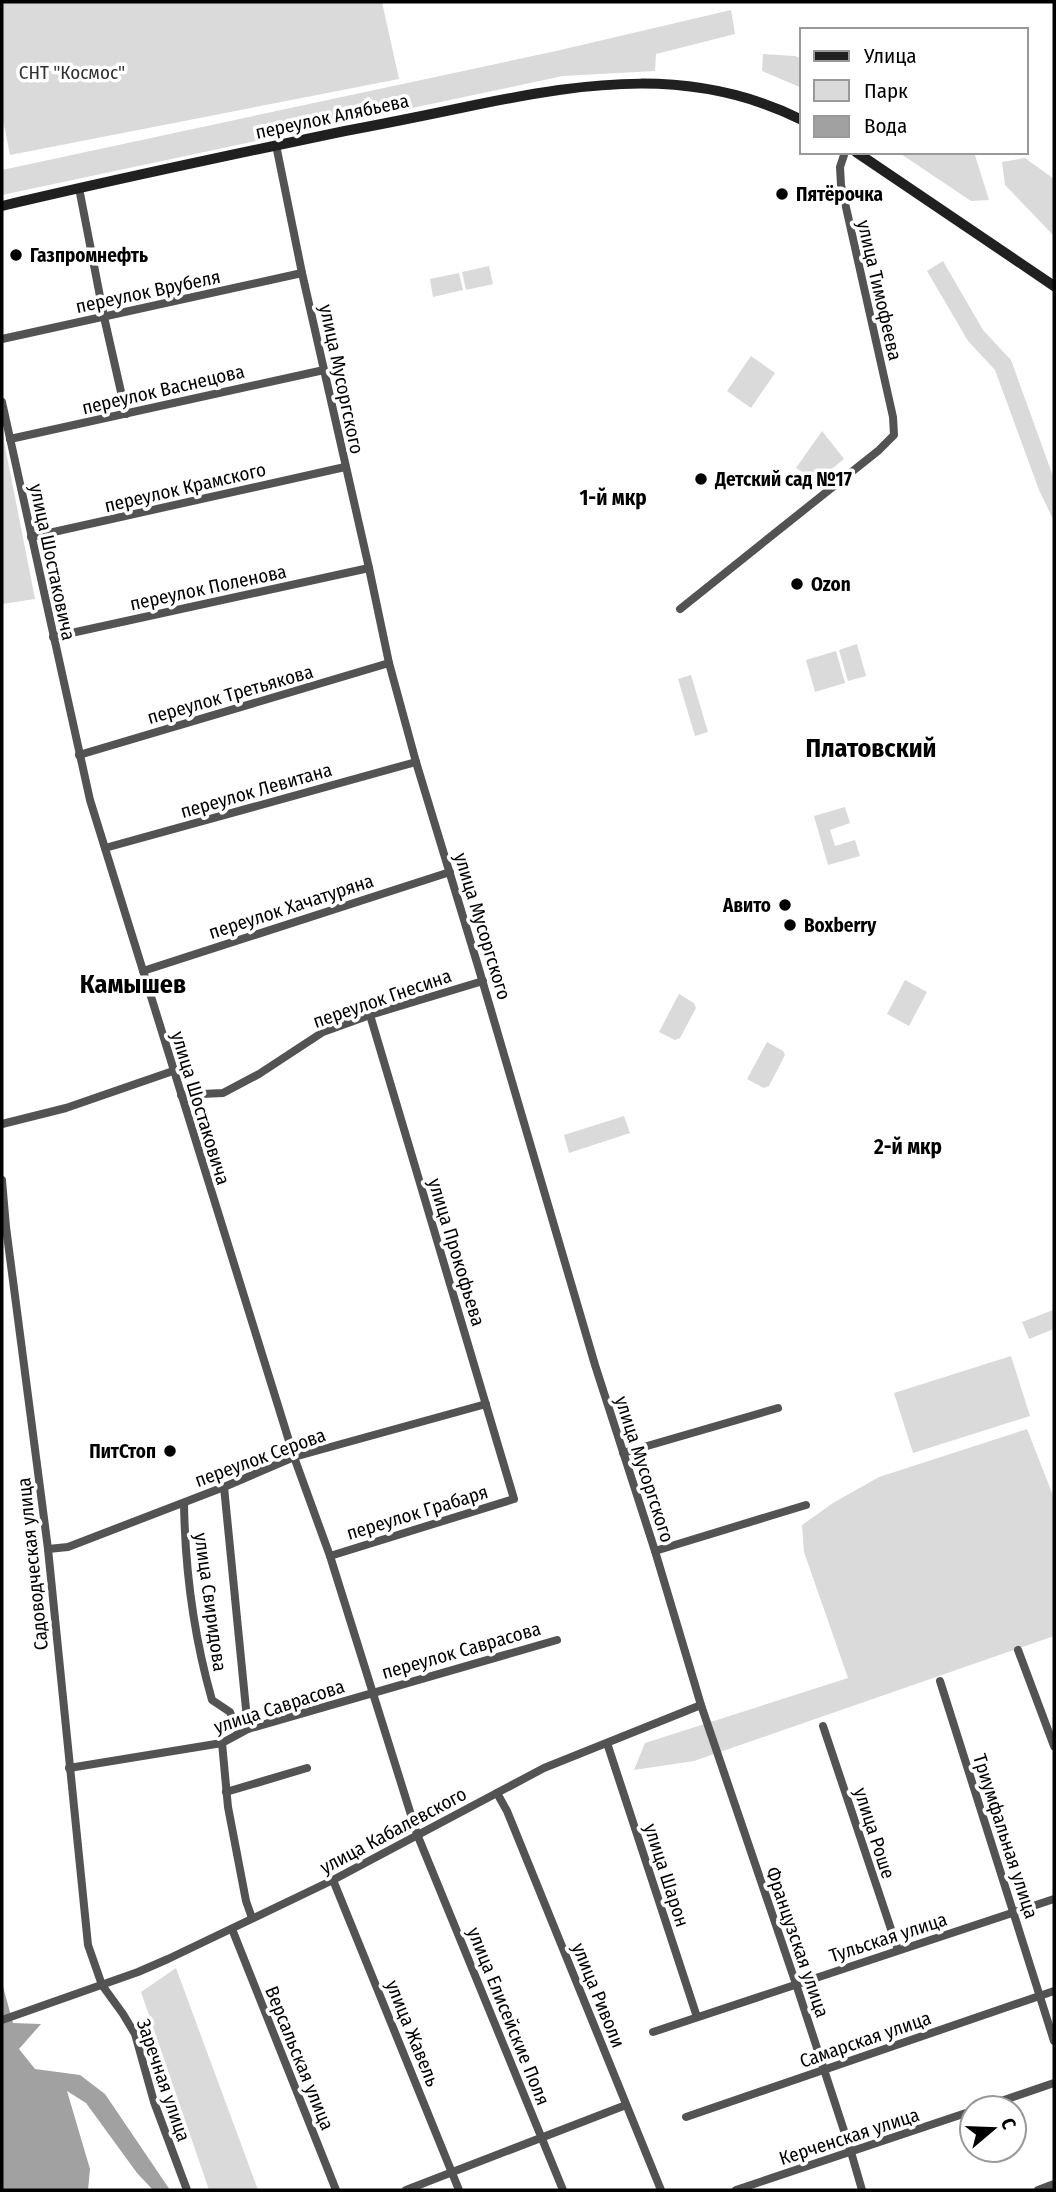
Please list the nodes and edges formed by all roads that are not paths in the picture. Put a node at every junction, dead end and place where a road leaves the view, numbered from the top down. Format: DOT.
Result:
graph roads {
  1 [pos="800,119"];
  2 [pos="276,145"];
  3 [pos="844,154"];
  4 [pos="859,154"];
  5 [pos="79,188"];
  6 [pos="2,206"];
  7 [pos="302,273"];
  8 [pos="1054,286"];
  9 [pos="104,317"];
  10 [pos="2,339"];
  11 [pos="324,369"];
  12 [pos="2,402"];
  13 [pos="126,414"];
  14 [pos="10,439"];
  15 [pos="345,467"];
  16 [pos="32,537"];
  17 [pos="369,568"];
  18 [pos="680,609"];
  19 [pos="53,638"];
  20 [pos="389,663"];
  21 [pos="79,755"];
  22 [pos="416,762"];
  23 [pos="105,849"];
  24 [pos="450,872"];
  25 [pos="143,971"];
  26 [pos="483,981"];
  27 [pos="370,1015"];
  28 [pos="173,1071"];
  29 [pos="181,1095"];
  30 [pos="2,1124"];
  31 [pos="2,1180"];
  32 [pos="486,1404"];
  33 [pos="778,1408"];
  34 [pos="623,1453"];
  35 [pos="294,1457"];
  36 [pos="224,1487"];
  37 [pos="514,1499"];
  38 [pos="184,1503"];
  39 [pos="806,1505"];
  40 [pos="48,1549"];
  41 [pos="655,1551"];
  42 [pos="330,1556"];
  43 [pos="558,1640"];
  44 [pos="1018,1650"];
  45 [pos="940,1681"];
  46 [pos="373,1692"];
  47 [pos="701,1705"];
  48 [pos="823,1726"];
  49 [pos="248,1729"];
  50 [pos="238,1734"];
  51 [pos="222,1743"];
  52 [pos="607,1743"];
  53 [pos="1054,1746"];
  54 [pos="69,1768"];
  55 [pos="307,1769"];
  56 [pos="226,1792"];
  57 [pos="497,1793"];
  58 [pos="417,1834"];
  59 [pos="335,1884"];
  60 [pos="1054,1899"];
  61 [pos="1013,1912"];
  62 [pos="252,1918"];
  63 [pos="232,1929"];
  64 [pos="88,1945"];
  65 [pos="898,1950"];
  66 [pos="796,1984"];
  67 [pos="102,1985"];
  68 [pos="1054,1991"];
  69 [pos="1040,1995"];
  70 [pos="697,2017"];
  71 [pos="2,2021"];
  72 [pos="653,2032"];
  73 [pos="1054,2041"];
  74 [pos="825,2070"];
  75 [pos="1054,2083"];
  76 [pos="1022,2094"];
  77 [pos="626,2105"];
  78 [pos="958,2116"];
  79 [pos="686,2117"];
  80 [pos="541,2136"];
  81 [pos="852,2152"];
  82 [pos="451,2171"];
  83 [pos="1054,2184"];
  84 [pos="187,2190"];
  85 [pos="336,2190"];
  86 [pos="406,2190"];
  87 [pos="459,2190"];
  88 [pos="563,2190"];
  89 [pos="662,2190"];
  90 [pos="736,2190"];
  91 [pos="862,2190"];
  92 [pos="1038,2190"];
  1 -- 2 [label="main road, переулок Алябьева"];
  2 -- 5 [label="main road, переулок Алябьева"];
  2 -- 7 [label="street, улица Мусоргского"];
  3 -- 18 [label="street, улица Тимофеева"];
  4 -- 8 [label="main road"];
  5 -- 6 [label="main road, переулок Алябьева"];
  5 -- 9 [label="street"];
  7 -- 9 [label="street, переулок Врубеля"];
  7 -- 11 [label="street, улица Мусоргского"];
  9 -- 10 [label="street, переулок Врубеля"];
  9 -- 13 [label="street"];
  11 -- 13 [label="street, переулок Васнецова"];
  11 -- 15 [label="street, улица Мусоргского"];
  12 -- 14 [label="street, улица Шостаковича"];
  13 -- 14 [label="street, переулок Васнецова"];
  14 -- 16 [label="street, улица Шостаковича"];
  15 -- 16 [label="street, переулок Крамского"];
  15 -- 17 [label="street, улица Мусоргского"];
  16 -- 19 [label="street, улица Шостаковича"];
  17 -- 19 [label="street, переулок Поленова"];
  17 -- 20 [label="street, улица Мусоргского"];
  19 -- 21 [label="street, улица Шостаковича"];
  20 -- 21 [label="street, переулок Третьякова"];
  20 -- 22 [label="street, улица Мусоргского"];
  21 -- 23 [label="street, улица Шостаковича"];
  22 -- 23 [label="street, переулок Левитана"];
  22 -- 24 [label="street, улица Мусоргского"];
  23 -- 25 [label="street, улица Шостаковича"];
  24 -- 25 [label="street, переулок Хачатуряна"];
  24 -- 26 [label="street, улица Мусоргского"];
  25 -- 28 [label="street, улица Шостаковича"];
  26 -- 27 [label="street, переулок Гнесина"];
  26 -- 34 [label="street, улица Мусоргского"];
  27 -- 29 [label="street, переулок Гнесина"];
  27 -- 32 [label="street, улица Прокофьева"];
  28 -- 29 [label="street, улица Шостаковича"];
  28 -- 30 [label="street"];
  29 -- 35 [label="street, улица Шостаковича"];
  31 -- 40 [label="street, Садоводческая улица"];
  32 -- 35 [label="street, переулок Серова"];
  32 -- 37 [label="street, улица Прокофьева"];
  33 -- 34 [label="street"];
  34 -- 41 [label="street, улица Мусоргского"];
  35 -- 36 [label="street, переулок Серова"];
  35 -- 42 [label="street, улица Шостаковича"];
  36 -- 38 [label="street, переулок Серова"];
  36 -- 49 [label="street"];
  37 -- 42 [label="street, переулок Грабаря"];
  38 -- 40 [label="street, переулок Серова"];
  38 -- 50 [label="street, улица Свиридова"];
  39 -- 41 [label="street"];
  40 -- 54 [label="street, Садоводческая улица"];
  41 -- 47 [label="street, улица Мусоргского"];
  42 -- 46 [label="street, улица Шостаковича"];
  43 -- 46 [label="street, переулок Саврасова"];
  44 -- 53 [label="street"];
  45 -- 61 [label="street, Триумфальная улица"];
  46 -- 49 [label="street, улица Саврасова"];
  46 -- 58 [label="street, улица Шостаковича"];
  47 -- 52 [label="street, улица Кабалевского"];
  47 -- 66 [label="street, Французская улица"];
  48 -- 65 [label="street, улица Роше"];
  49 -- 50 [label="street, улица Саврасова"];
  50 -- 51 [label="street, улица Саврасова"];
  51 -- 54 [label="street, улица Саврасова"];
  51 -- 56 [label="street"];
  52 -- 57 [label="street, улица Кабалевского"];
  52 -- 70 [label="street, улица Шарон"];
  54 -- 64 [label="street, Садоводческая улица"];
  55 -- 56 [label="street"];
  56 -- 62 [label="street"];
  57 -- 58 [label="street, улица Кабалевского"];
  57 -- 77 [label="street, улица Риволи"];
  58 -- 59 [label="street, улица Кабалевского"];
  58 -- 80 [label="street, улица Елисейские Поля"];
  59 -- 62 [label="street, улица Кабалевского"];
  59 -- 82 [label="street, улица Жавель"];
  60 -- 61 [label="street, Тульская улица"];
  61 -- 65 [label="street, Тульская улица"];
  61 -- 69 [label="street, Триумфальная улица"];
  62 -- 63 [label="street, улица Кабалевского"];
  63 -- 67 [label="street, улица Кабалевского"];
  63 -- 85 [label="street, Версальская улица"];
  64 -- 67 [label="street, Заречная улица"];
  65 -- 66 [label="street, Тульская улица"];
  66 -- 70 [label="street, Тульская улица"];
  66 -- 74 [label="street, Французская улица"];
  67 -- 71 [label="street, улица Кабалевского"];
  67 -- 84 [label="street, Заречная улица"];
  68 -- 69 [label="street, Самарская улица"];
  69 -- 73 [label="street, Триумфальная улица"];
  69 -- 74 [label="street, Самарская улица"];
  70 -- 72 [label="street, Тульская улица"];
  74 -- 79 [label="street, Самарская улица"];
  74 -- 81 [label="street, Французская улица"];
  75 -- 76 [label="street"];
  77 -- 80 [label="street"];
  77 -- 89 [label="street, улица Риволи"];
  78 -- 81 [label="street, Керченская улица"];
  80 -- 82 [label="street"];
  80 -- 88 [label="street, улица Елисейские Поля"];
  81 -- 90 [label="street, Керченская улица"];
  81 -- 91 [label="street, Французская улица"];
  82 -- 86 [label="street"];
  82 -- 87 [label="street, улица Жавель"];
  83 -- 92 [label="street"];
}
